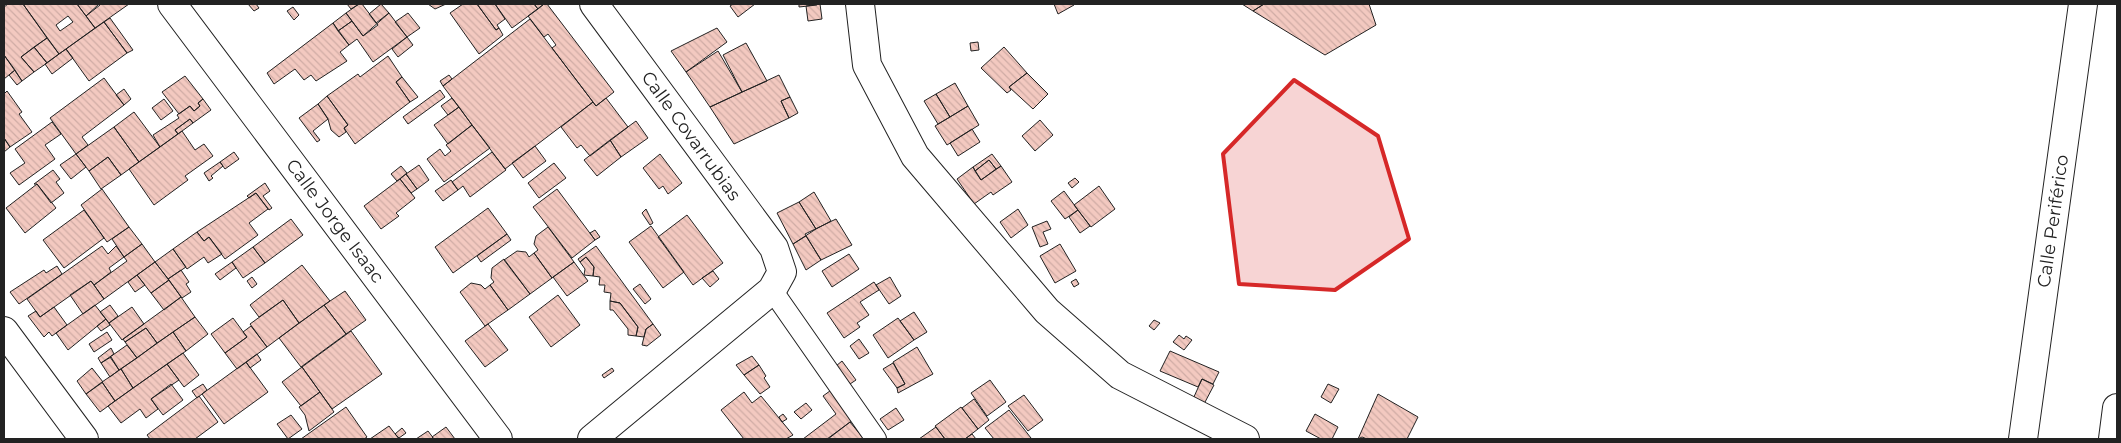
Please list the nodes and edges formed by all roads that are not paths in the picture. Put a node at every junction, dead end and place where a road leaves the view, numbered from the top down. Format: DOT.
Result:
graph roads {
  1 [pos="172,4"];
  2 [pos="594,4"];
  3 [pos="860,4"];
  4 [pos="2083,4"];
  5 [pos="777,281"];
  6 [pos="4,331"];
  7 [pos="2117,408"];
  8 [pos="84,439"];
  9 [pos="498,439"];
  10 [pos="592,439"];
  11 [pos="876,439"];
  12 [pos="1245,439"];
  13 [pos="2023,439"];
  14 [pos="2113,439"];
  1 -- 9 [label="main road, Calle Jorge Isaac"];
  2 -- 5 [label="main road, Calle Covarrubias"];
  3 -- 12 [label="main road"];
  4 -- 13 [label="main road, Calle Periférico"];
  5 -- 10 [label="main road"];
  5 -- 11 [label="street, Calle Covarrubias"];
  6 -- 8 [label="main road"];
  7 -- 14 [label="main road"];
}
